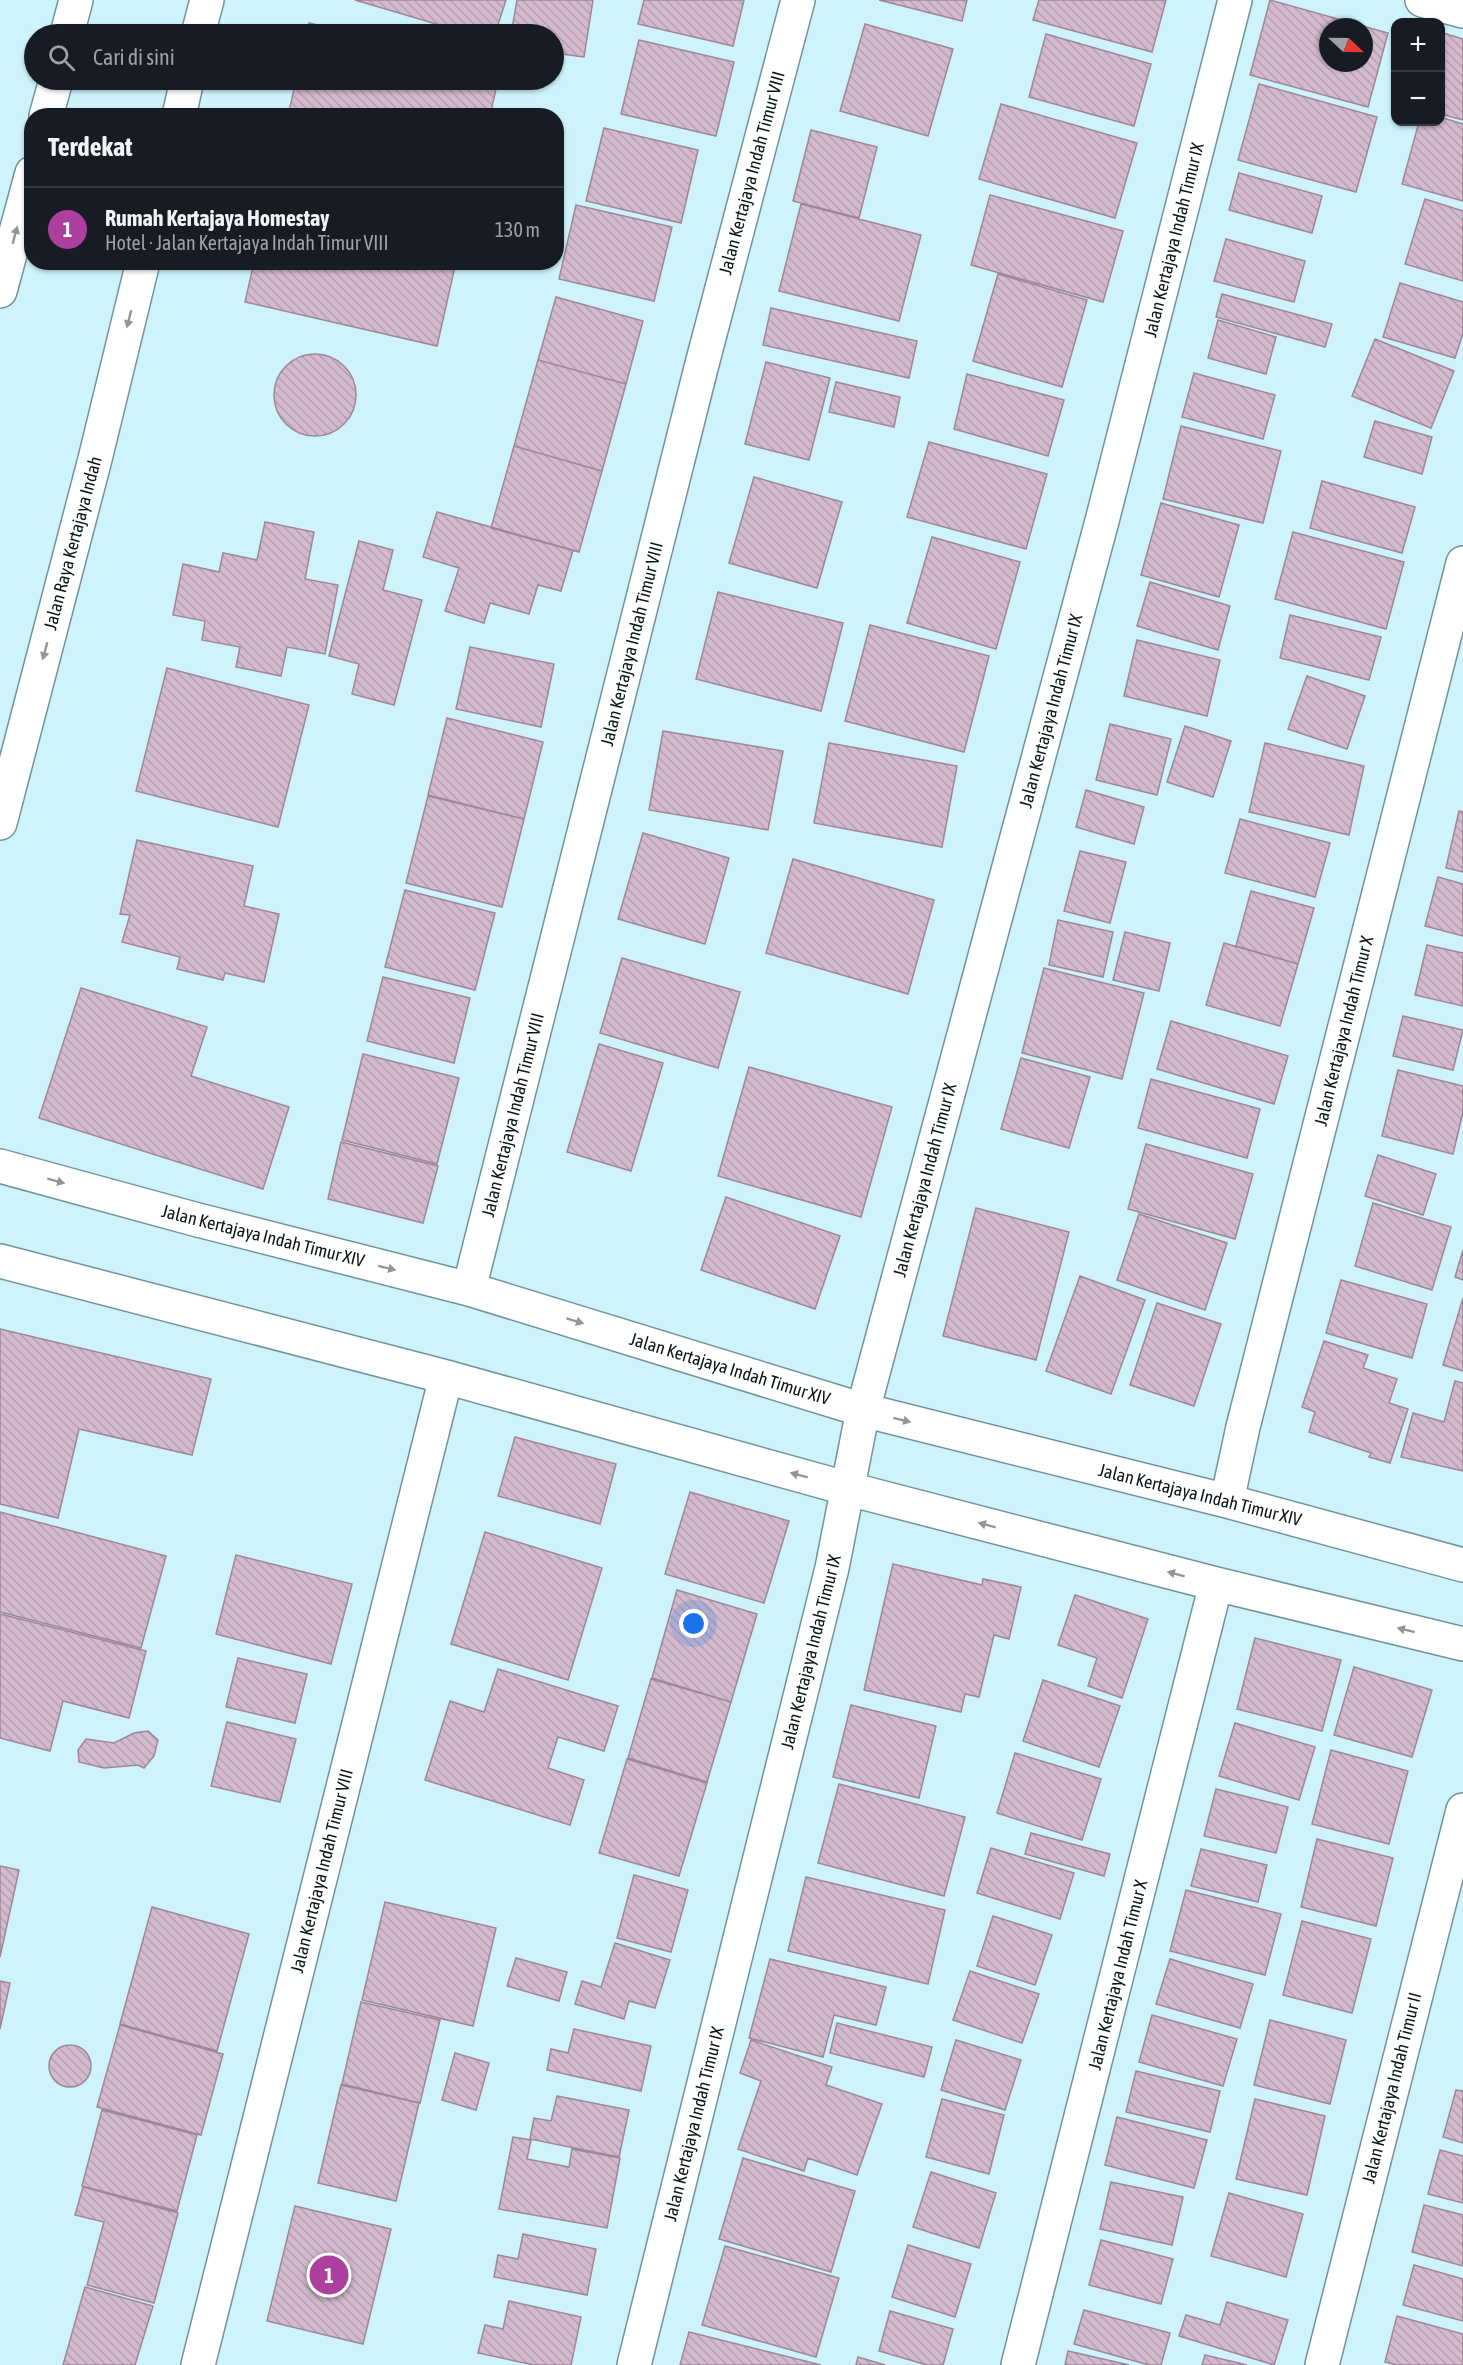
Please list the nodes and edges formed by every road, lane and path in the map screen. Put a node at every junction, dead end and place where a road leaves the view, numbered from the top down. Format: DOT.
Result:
graph roads {
  1 [pos="76,0"];
  2 [pos="207,0"];
  3 [pos="798,0"];
  4 [pos="1235,0"];
  5 [pos="1422,0"];
  6 [pos="1463,11"];
  7 [pos="70,24"];
  8 [pos="201,24"];
  9 [pos="53,90"];
  10 [pos="184,90"];
  11 [pos="48,108"];
  12 [pos="180,108"];
  13 [pos="24,202"];
  14 [pos="141,270"];
  15 [pos="0,291"];
  16 [pos="1463,563"];
  17 [pos="0,823"];
  18 [pos="0,1166"];
  19 [pos="0,1261"];
  20 [pos="469,1289"];
  21 [pos="446,1377"];
  22 [pos="863,1410"];
  23 [pos="849,1488"];
  24 [pos="1227,1501"];
  25 [pos="1463,1565"];
  26 [pos="1216,1584"];
  27 [pos="1463,1644"];
  28 [pos="1463,1810"];
  29 [pos="198,2365"];
  30 [pos="634,2365"];
  31 [pos="1018,2365"];
  32 [pos="1322,2365"];
  1 -- 7 [label="street"];
  2 -- 8 [label="street"];
  3 -- 20 [label="street, Jalan Kertajaya Indah Timur VIII"];
  4 -- 22 [label="street, Jalan Kertajaya Indah Timur IX"];
  5 -- 6 [label="street"];
  9 -- 11 [label="street"];
  10 -- 12 [label="street"];
  15 -- 13 [label="street, one-way"];
  14 -- 17 [label="street, Jalan Raya Kertajaya Indah, one-way"];
  16 -- 24 [label="street, Jalan Kertajaya Indah Timur X"];
  18 -- 20 [label="street, Jalan Kertajaya Indah Timur XIV, one-way"];
  19 -- 21 [label="street"];
  20 -- 22 [label="street, Jalan Kertajaya Indah Timur XIV, one-way"];
  23 -- 21 [label="street, one-way"];
  21 -- 29 [label="street, Jalan Kertajaya Indah Timur VIII"];
  22 -- 23 [label="street, Jalan Kertajaya Indah Timur IX"];
  22 -- 24 [label="street, Jalan Kertajaya Indah Timur XIV, one-way"];
  26 -- 23 [label="street, one-way"];
  23 -- 30 [label="street, Jalan Kertajaya Indah Timur IX"];
  24 -- 25 [label="street, Jalan Kertajaya Indah Timur XIV"];
  27 -- 26 [label="street, one-way"];
  26 -- 31 [label="street, Jalan Kertajaya Indah Timur X"];
  28 -- 32 [label="street, Jalan Kertajaya Indah Timur II"];
}
